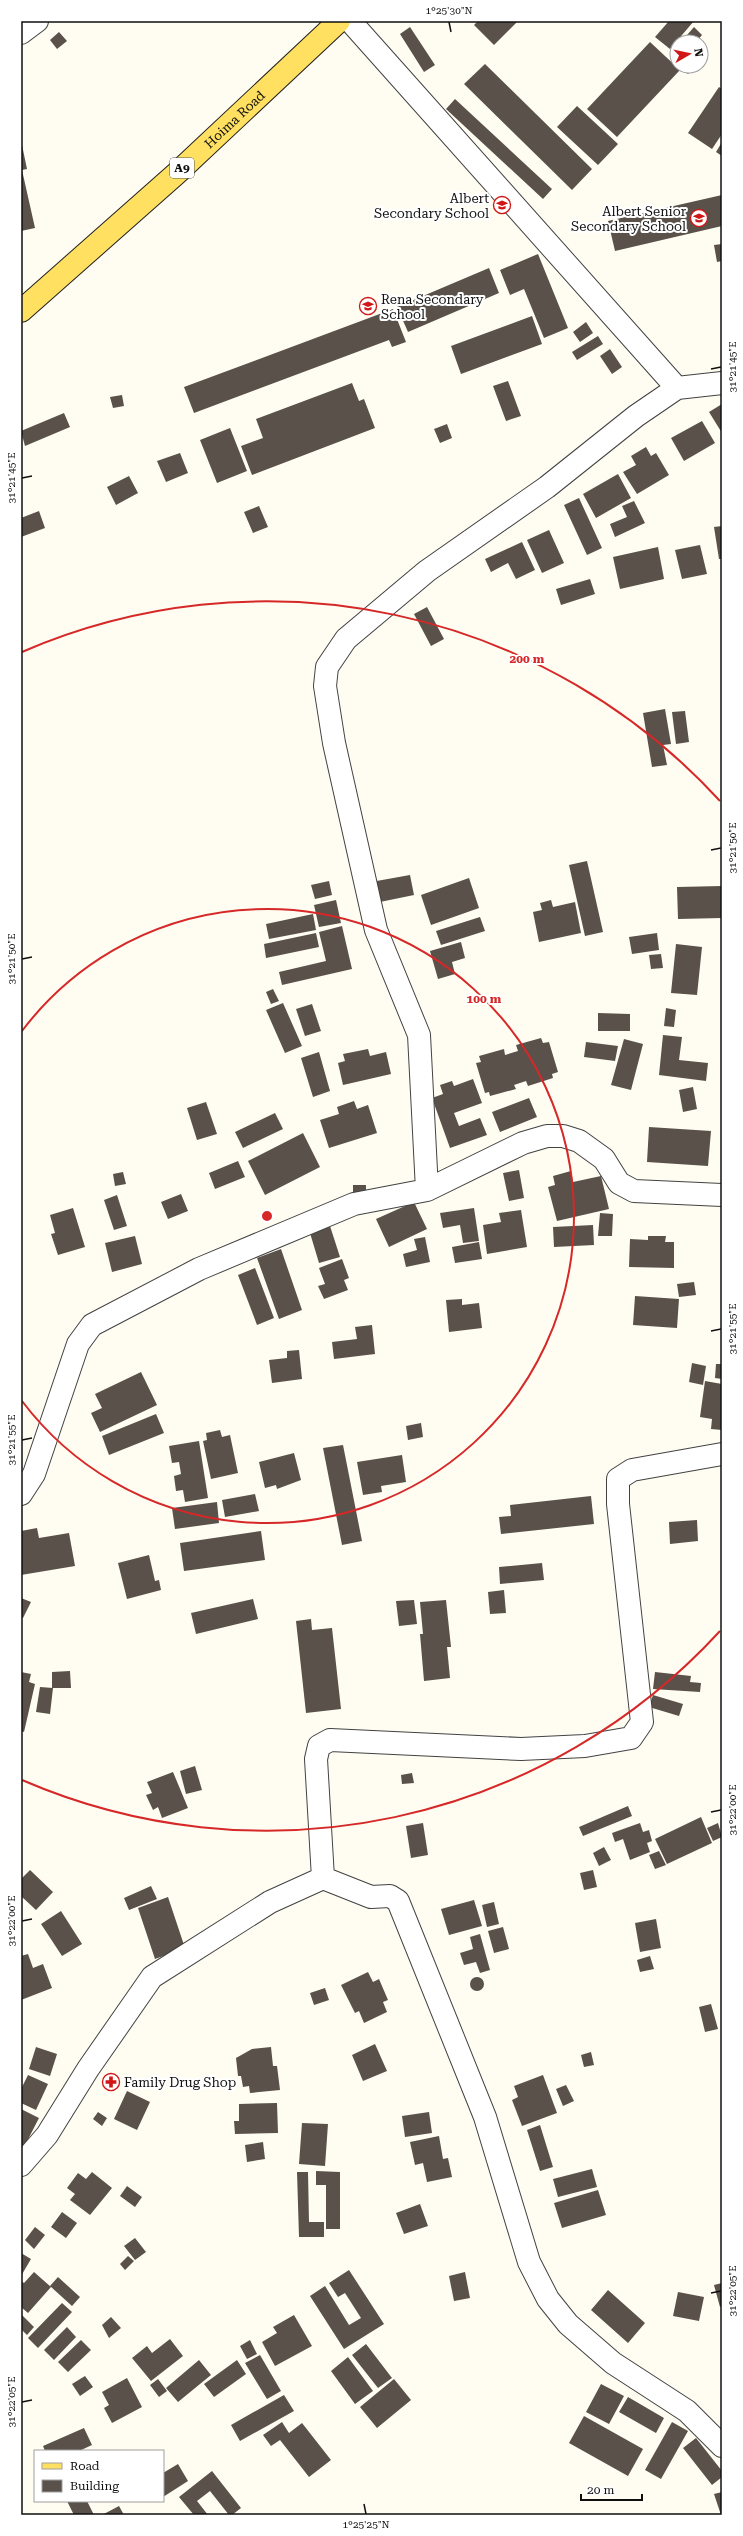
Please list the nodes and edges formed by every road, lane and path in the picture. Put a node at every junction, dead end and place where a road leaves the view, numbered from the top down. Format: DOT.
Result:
graph roads {
  1 [pos="37,21"];
  2 [pos="339,21"];
  3 [pos="350,21"];
  4 [pos="21,33"];
  5 [pos="21,310"];
  6 [pos="722,383"];
  7 [pos="677,388"];
  8 [pos="427,1190"];
  9 [pos="722,1195"];
  10 [pos="722,1454"];
  11 [pos="21,1494"];
  12 [pos="323,1878"];
  13 [pos="21,2165"];
  14 [pos="722,2446"];
  1 -- 4 [label="street"];
  2 -- 5 [label="main road, Hoima Road / A9"];
  3 -- 7 [label="street"];
  6 -- 7 [label="street"];
  7 -- 8 [label="street"];
  8 -- 9 [label="street"];
  8 -- 11 [label="street"];
  10 -- 12 [label="street"];
  12 -- 13 [label="street"];
  12 -- 14 [label="street"];
}
